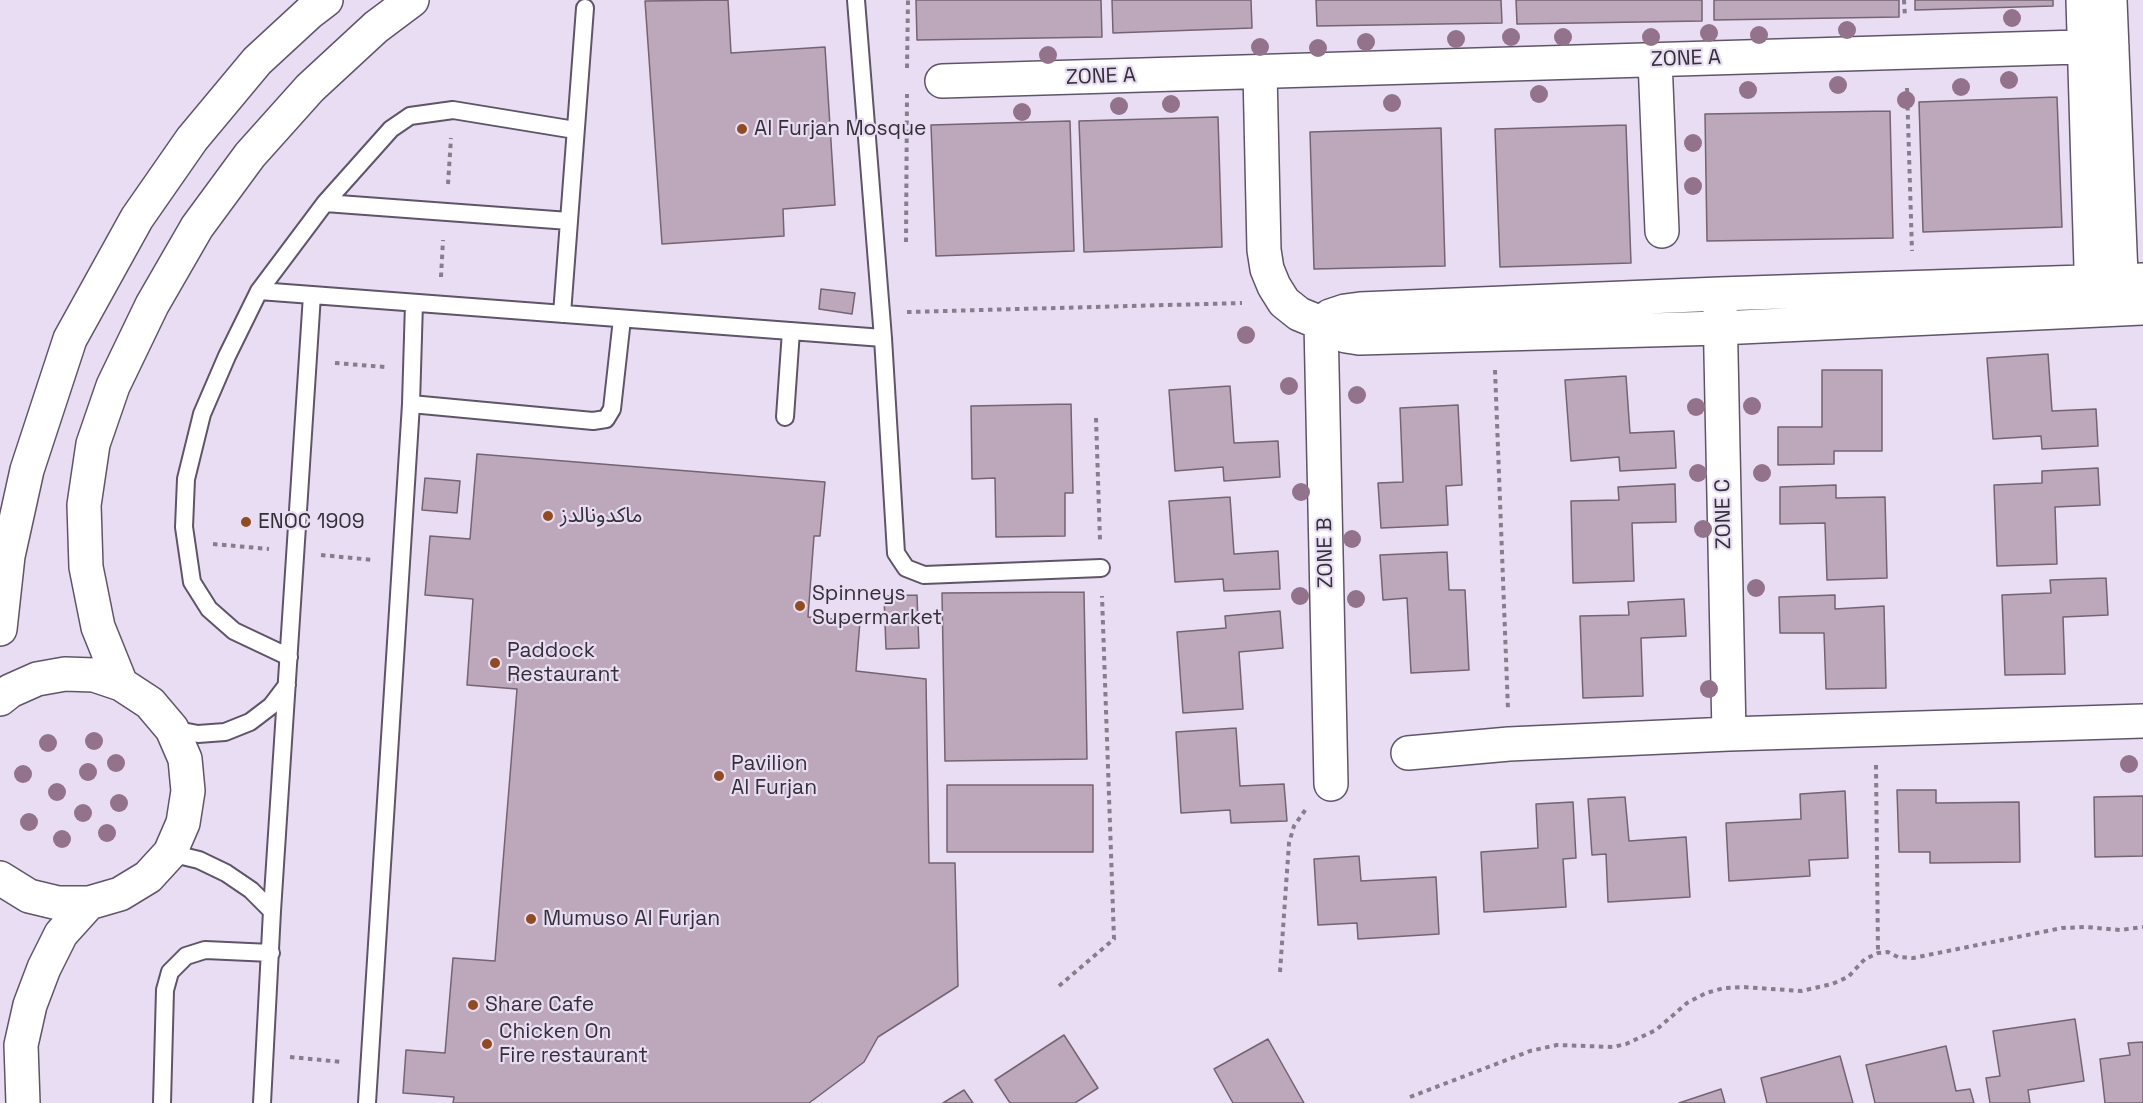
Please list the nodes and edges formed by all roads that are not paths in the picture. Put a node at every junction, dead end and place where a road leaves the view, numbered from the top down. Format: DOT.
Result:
graph roads {
  1 [pos="326,0"];
  2 [pos="412,0"];
  3 [pos="856,0"];
  4 [pos="2083,0"];
  5 [pos="2110,0"];
  6 [pos="585,8"];
  7 [pos="2098,47"];
  8 [pos="1655,60"];
  9 [pos="1260,72"];
  10 [pos="942,81"];
  11 [pos="575,130"];
  12 [pos="325,203"];
  13 [pos="568,221"];
  14 [pos="1662,231"];
  15 [pos="260,291"];
  16 [pos="1719,294"];
  17 [pos="312,295"];
  18 [pos="2119,295"];
  19 [pos="414,303"];
  20 [pos="562,314"];
  21 [pos="622,319"];
  22 [pos="1321,322"];
  23 [pos="1720,328"];
  24 [pos="791,331"];
  25 [pos="883,338"];
  26 [pos="411,404"];
  27 [pos="785,417"];
  28 [pos="1101,567"];
  29 [pos="0,629"];
  30 [pos="289,657"];
  31 [pos="121,684"];
  32 [pos="287,685"];
  33 [pos="0,699"];
  34 [pos="2143,721"];
  35 [pos="172,729"];
  36 [pos="1729,734"];
  37 [pos="1408,753"];
  38 [pos="1331,784"];
  39 [pos="170,853"];
  40 [pos="0,878"];
  41 [pos="88,903"];
  42 [pos="272,911"];
  43 [pos="271,953"];
  44 [pos="23,1103"];
  45 [pos="162,1103"];
  46 [pos="262,1103"];
  47 [pos="367,1103"];
  1 -- 29 [label="street"];
  2 -- 31 [label="street"];
  3 -- 25 [label="lane"];
  4 -- 7 [label="street"];
  5 -- 7 [label="street"];
  6 -- 11 [label="lane"];
  7 -- 8 [label="street, ZONE A"];
  7 -- 18 [label="street"];
  8 -- 9 [label="street, ZONE A"];
  8 -- 14 [label="street"];
  9 -- 10 [label="street, ZONE A"];
  9 -- 22 [label="street"];
  11 -- 12 [label="lane"];
  11 -- 13 [label="lane"];
  12 -- 13 [label="lane"];
  12 -- 15 [label="lane"];
  13 -- 20 [label="lane"];
  15 -- 17 [label="lane"];
  15 -- 30 [label="lane"];
  16 -- 18 [label="street"];
  16 -- 22 [label="street"];
  16 -- 23 [label="street, ZONE C"];
  17 -- 19 [label="lane"];
  17 -- 30 [label="lane"];
  18 -- 23 [label="street"];
  19 -- 20 [label="lane"];
  19 -- 26 [label="lane"];
  20 -- 21 [label="lane"];
  21 -- 24 [label="lane"];
  21 -- 26 [label="lane"];
  22 -- 23 [label="street"];
  22 -- 38 [label="street, ZONE B"];
  23 -- 36 [label="street, ZONE C"];
  24 -- 25 [label="lane"];
  24 -- 27 [label="lane"];
  25 -- 28 [label="lane"];
  26 -- 47 [label="lane"];
  30 -- 32 [label="lane"];
  31 -- 33 [label="street"];
  31 -- 35 [label="street"];
  32 -- 35 [label="lane"];
  32 -- 42 [label="lane"];
  34 -- 36 [label="street"];
  35 -- 39 [label="street"];
  36 -- 37 [label="street"];
  39 -- 41 [label="street"];
  39 -- 42 [label="lane"];
  40 -- 41 [label="street"];
  41 -- 44 [label="street"];
  42 -- 43 [label="lane"];
  43 -- 45 [label="lane"];
  43 -- 46 [label="lane"];
}
